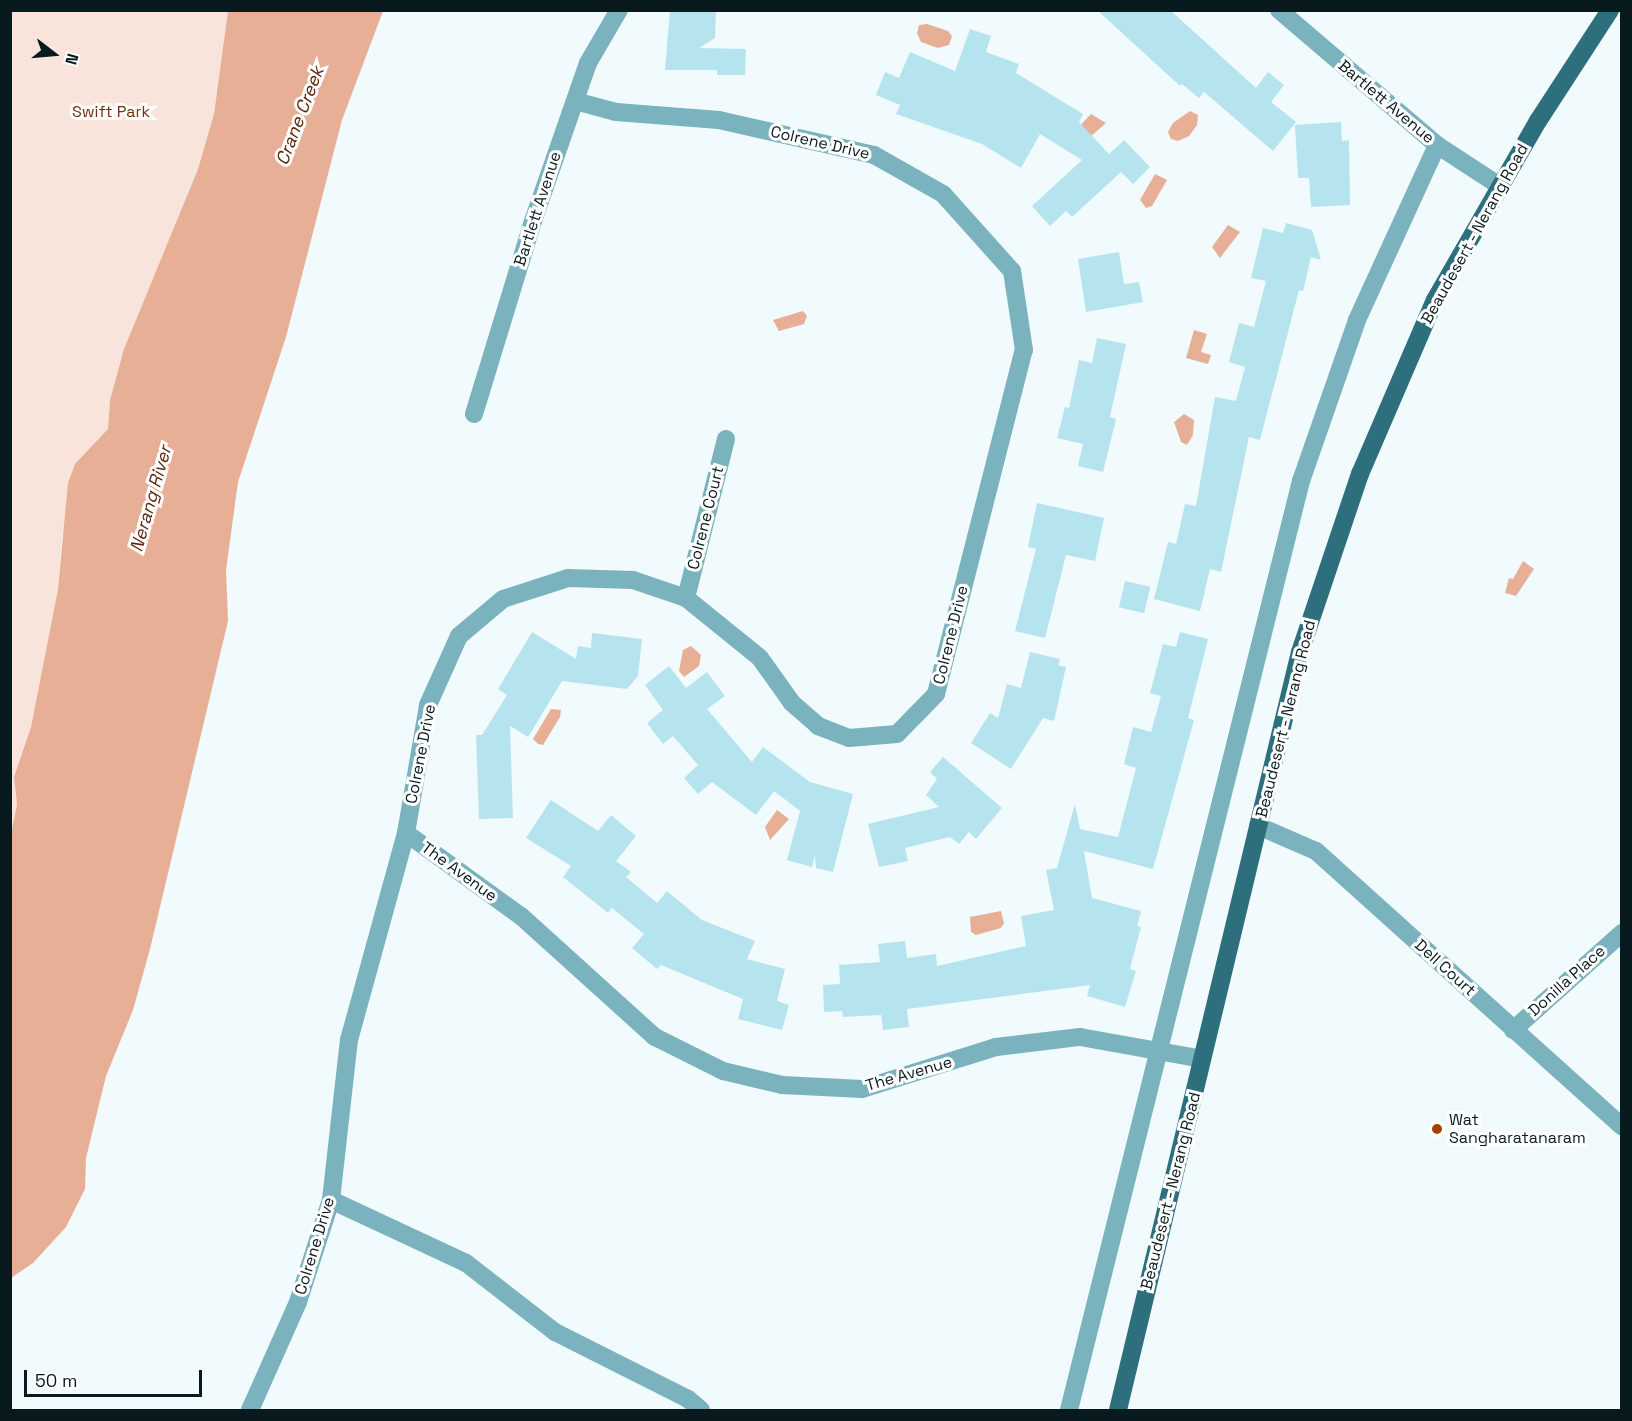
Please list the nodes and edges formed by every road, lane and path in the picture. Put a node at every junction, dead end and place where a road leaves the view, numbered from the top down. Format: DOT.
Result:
graph roads {
  1 [pos="619,10"];
  2 [pos="1278,10"];
  3 [pos="1610,10"];
  4 [pos="574,101"];
  5 [pos="1437,145"];
  6 [pos="1500,186"];
  7 [pos="474,414"];
  8 [pos="726,438"];
  9 [pos="686,598"];
  10 [pos="1258,826"];
  11 [pos="406,833"];
  12 [pos="1622,933"];
  13 [pos="1513,1030"];
  14 [pos="1158,1051"];
  15 [pos="1203,1059"];
  16 [pos="1622,1127"];
  17 [pos="331,1200"];
  18 [pos="250,1410"];
  19 [pos="701,1410"];
  20 [pos="1069,1410"];
  21 [pos="1118,1410"];
  1 -- 4 [label="street, Bartlett Avenue"];
  2 -- 5 [label="street, Bartlett Avenue"];
  3 -- 6 [label="main road, Beaudesert - Nerang Road"];
  4 -- 7 [label="street, Bartlett Avenue"];
  4 -- 9 [label="street, Colrene Drive"];
  5 -- 6 [label="street, Bartlett Avenue"];
  5 -- 14 [label="street"];
  6 -- 10 [label="main road, Beaudesert - Nerang Road"];
  8 -- 9 [label="street, Colrene Court"];
  9 -- 11 [label="street, Colrene Drive"];
  10 -- 13 [label="street, Dell Court"];
  10 -- 15 [label="main road, Beaudesert - Nerang Road"];
  11 -- 14 [label="street, The Avenue"];
  11 -- 17 [label="street, Colrene Drive"];
  12 -- 13 [label="street, Donilla Place"];
  13 -- 16 [label="street, Dell Court"];
  14 -- 15 [label="street, The Avenue"];
  14 -- 20 [label="street"];
  15 -- 21 [label="main road, Beaudesert - Nerang Road"];
  17 -- 18 [label="street, Colrene Drive"];
  17 -- 19 [label="street"];
}
